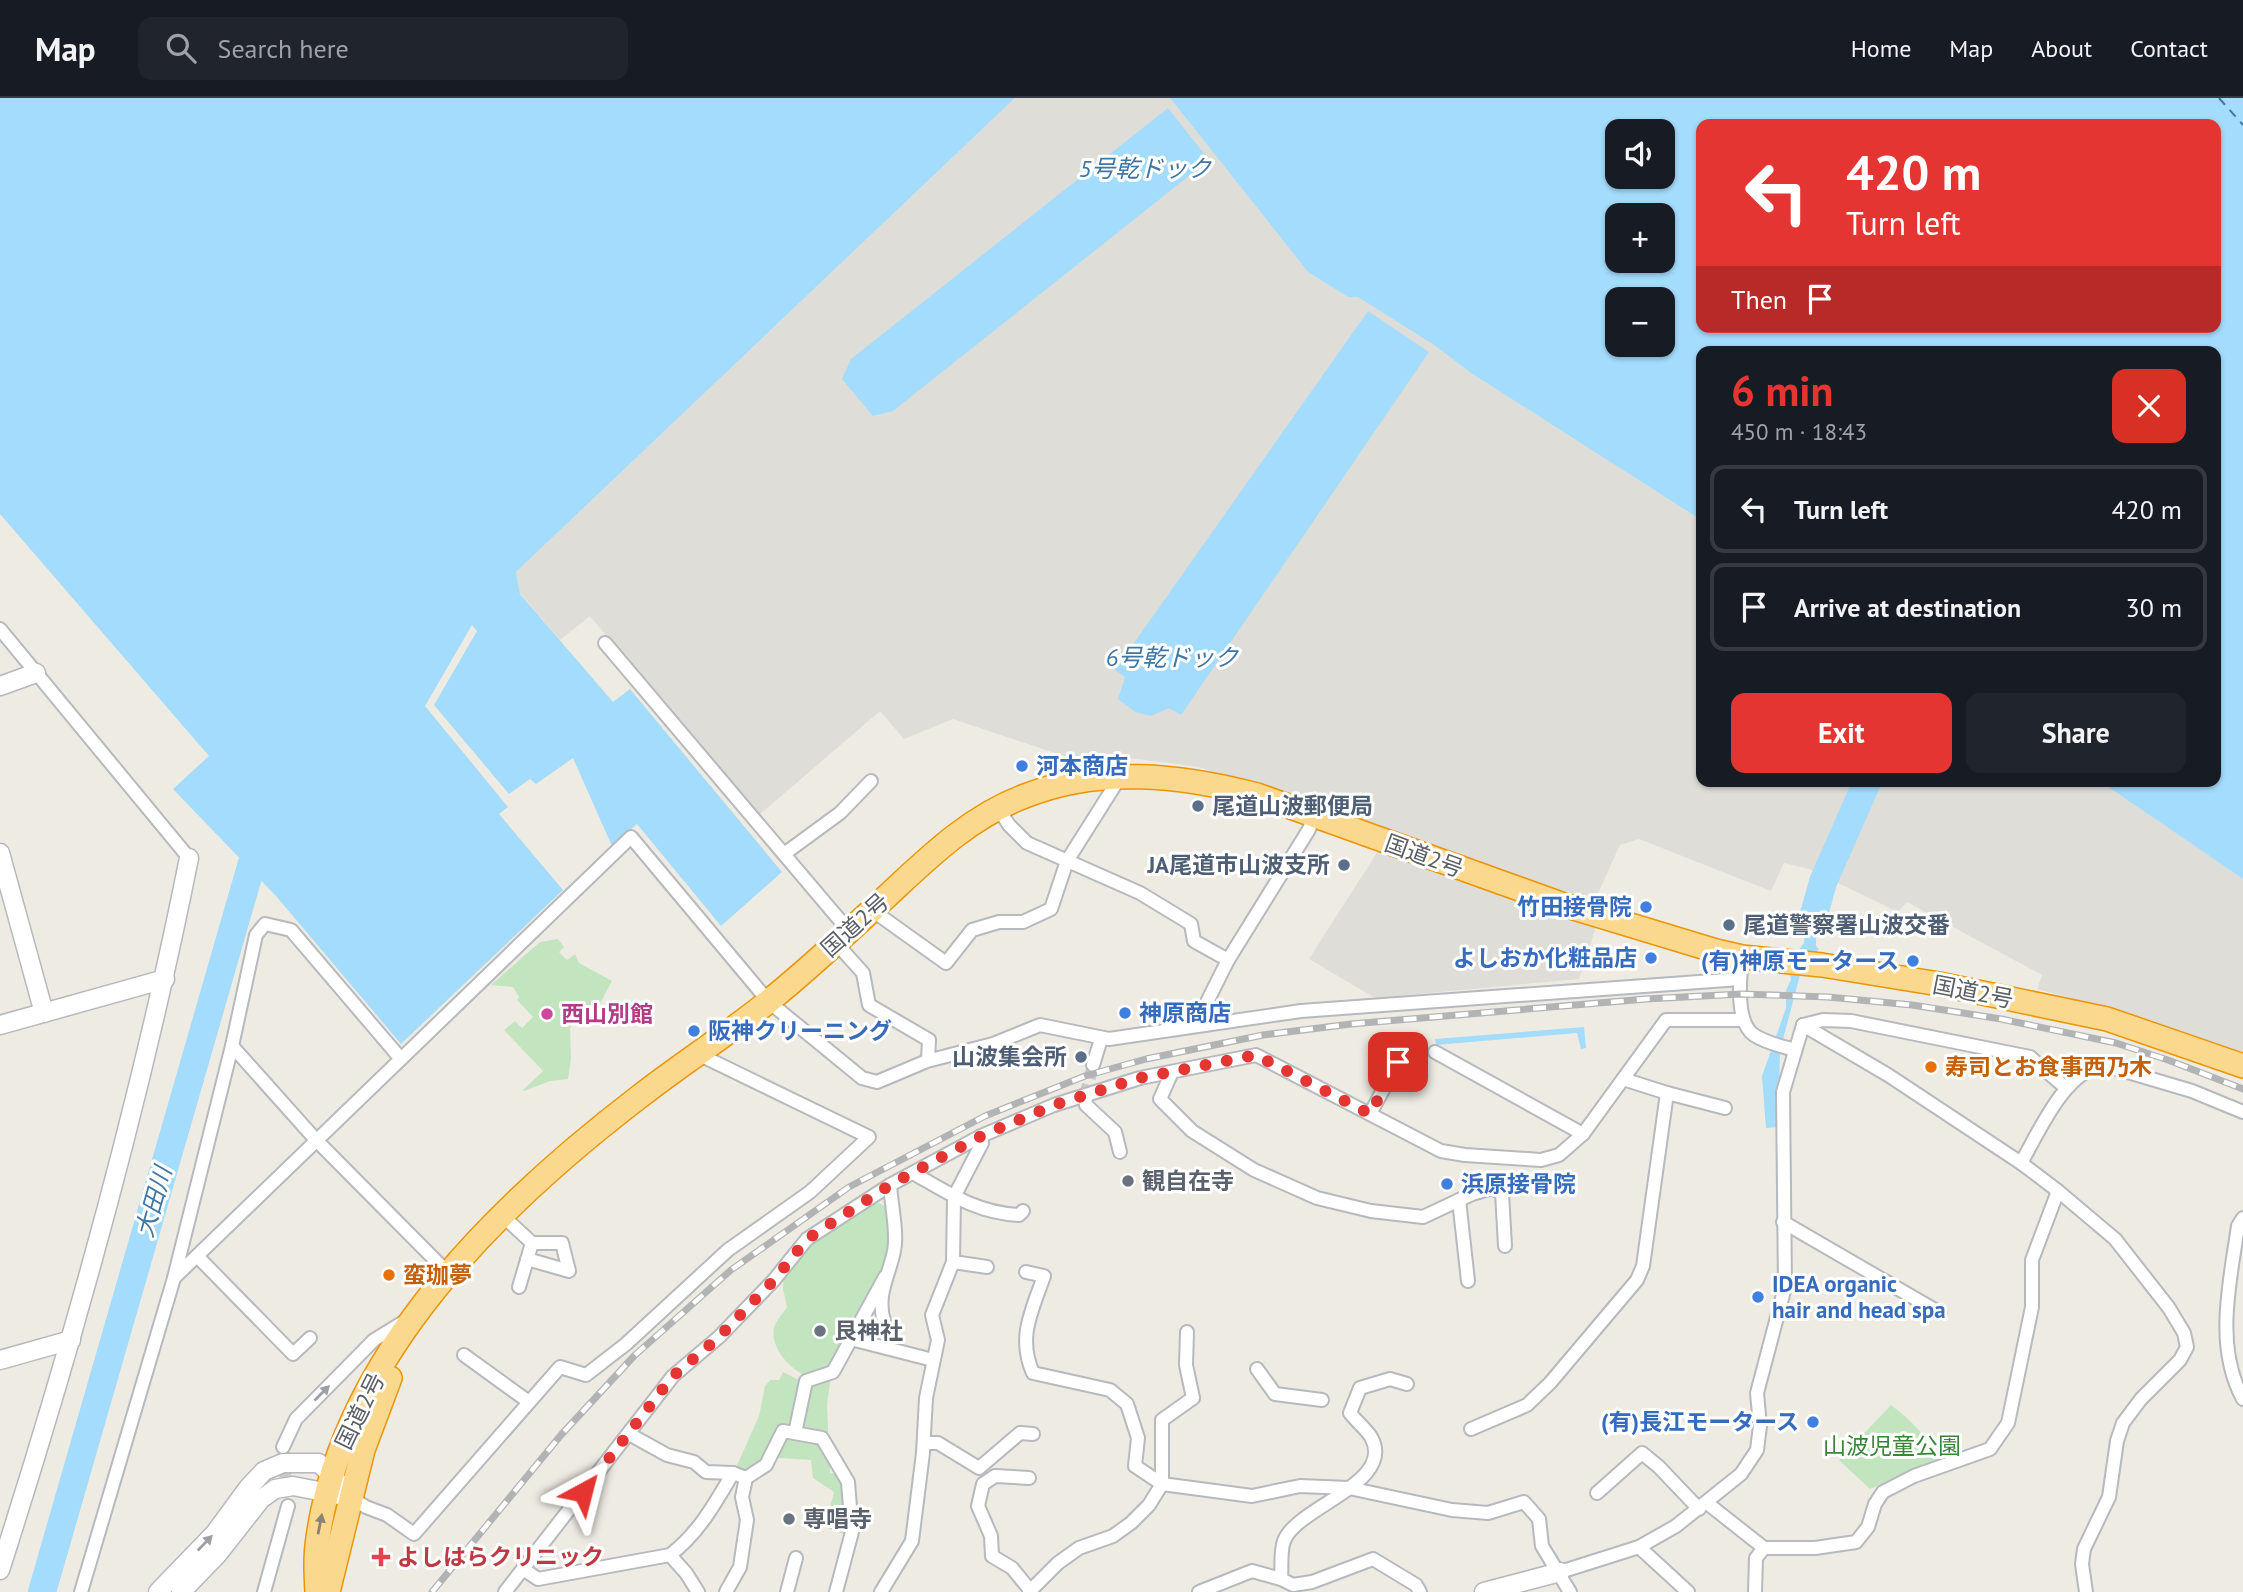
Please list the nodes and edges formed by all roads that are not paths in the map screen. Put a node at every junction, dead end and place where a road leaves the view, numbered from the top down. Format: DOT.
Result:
graph roads {
  1 [pos="0,629"];
  2 [pos="606,643"];
  3 [pos="36,673"];
  4 [pos="0,686"];
  5 [pos="1104,777"];
  6 [pos="871,780"];
  7 [pos="998,808"];
  8 [pos="1315,816"];
  9 [pos="0,853"];
  10 [pos="784,854"];
  11 [pos="190,858"];
  12 [pos="1067,861"];
  13 [pos="872,910"];
  14 [pos="843,937"];
  15 [pos="1228,960"];
  16 [pos="1741,968"];
  17 [pos="165,979"];
  18 [pos="769,1002"];
  19 [pos="44,1013"];
  20 [pos="1742,1020"];
  21 [pos="1803,1024"];
  22 [pos="0,1025"];
  23 [pos="1195,1026"];
  24 [pos="1101,1039"];
  25 [pos="232,1046"];
  26 [pos="1795,1050"];
  27 [pos="1435,1052"];
  28 [pos="698,1054"];
  29 [pos="401,1059"];
  30 [pos="928,1060"];
  31 [pos="1398,1062"];
  32 [pos="1093,1065"];
  33 [pos="2243,1066"];
  34 [pos="1171,1072"];
  35 [pos="1622,1079"];
  36 [pos="2066,1088"];
  37 [pos="1667,1093"];
  38 [pos="1085,1096"];
  39 [pos="1725,1108"];
  40 [pos="2243,1112"];
  41 [pos="1370,1114"];
  42 [pos="1583,1134"];
  43 [pos="981,1136"];
  44 [pos="316,1140"];
  45 [pos="1120,1152"];
  46 [pos="2021,1163"];
  47 [pos="913,1173"];
  48 [pos="890,1185"];
  49 [pos="2058,1191"];
  50 [pos="954,1197"];
  51 [pos="1459,1200"];
  52 [pos="1023,1210"];
  53 [pos="503,1216"];
  54 [pos="2243,1218"];
  55 [pos="1783,1222"];
  56 [pos="531,1243"];
  57 [pos="1505,1246"];
  58 [pos="197,1256"];
  59 [pos="466,1256"];
  60 [pos="527,1259"];
  61 [pos="953,1262"];
  62 [pos="987,1267"];
  63 [pos="1026,1272"];
  64 [pos="449,1274"];
  65 [pos="885,1277"];
  66 [pos="174,1278"];
  67 [pos="1468,1281"];
  68 [pos="519,1287"];
  69 [pos="417,1313"];
  70 [pos="1940,1313"];
  71 [pos="884,1321"];
  72 [pos="1187,1332"];
  73 [pos="310,1338"];
  74 [pos="851,1339"];
  75 [pos="71,1340"];
  76 [pos="464,1355"];
  77 [pos="1,1357"];
  78 [pos="933,1360"];
  79 [pos="1257,1369"];
  80 [pos="1407,1384"];
  81 [pos="2243,1399"];
  82 [pos="1322,1400"];
  83 [pos="529,1402"];
  84 [pos="1471,1429"];
  85 [pos="795,1433"];
  86 [pos="629,1434"];
  87 [pos="1033,1434"];
  88 [pos="923,1443"];
  89 [pos="283,1447"];
  90 [pos="733,1473"];
  91 [pos="746,1478"];
  92 [pos="1029,1478"];
  93 [pos="1162,1484"];
  94 [pos="1349,1488"];
  95 [pos="336,1489"];
  96 [pos="1597,1493"];
  97 [pos="288,1506"];
  98 [pos="1703,1506"];
  99 [pos="19,1510"];
  100 [pos="0,1516"];
  101 [pos="1639,1547"];
  102 [pos="1764,1548"];
  103 [pos="670,1555"];
  104 [pos="796,1558"];
  105 [pos="523,1569"];
  106 [pos="0,1570"];
  107 [pos="1560,1572"];
  108 [pos="1281,1579"];
  109 [pos="1029,1591"];
  110 [pos="81,1592"];
  111 [pos="158,1592"];
  112 [pos="181,1592"];
  113 [pos="264,1592"];
  114 [pos="317,1592"];
  115 [pos="328,1592"];
  116 [pos="505,1592"];
  117 [pos="698,1592"];
  118 [pos="726,1592"];
  119 [pos="787,1592"];
  120 [pos="836,1592"];
  121 [pos="881,1592"];
  122 [pos="1199,1592"];
  123 [pos="1420,1592"];
  124 [pos="1484,1592"];
  125 [pos="1570,1592"];
  126 [pos="1688,1592"];
  127 [pos="1755,1592"];
  128 [pos="2087,1592"];
  1 -- 3 [label="street"];
  2 -- 10 [label="street"];
  3 -- 4 [label="street"];
  3 -- 11 [label="street"];
  5 -- 7 [label="highway, 国道2号"];
  5 -- 8 [label="highway, 国道2号"];
  5 -- 12 [label="street"];
  6 -- 10 [label="street"];
  7 -- 12 [label="street"];
  7 -- 13 [label="highway, 国道2号"];
  8 -- 15 [label="street"];
  8 -- 16 [label="highway, 国道2号"];
  9 -- 19 [label="street"];
  10 -- 14 [label="street"];
  11 -- 17 [label="street"];
  12 -- 13 [label="street"];
  12 -- 15 [label="street"];
  13 -- 14 [label="highway, 国道2号"];
  14 -- 18 [label="highway, 国道2号"];
  14 -- 30 [label="street"];
  15 -- 23 [label="street"];
  16 -- 20 [label="street"];
  16 -- 23 [label="street"];
  16 -- 33 [label="highway, 国道2号"];
  17 -- 19 [label="street"];
  17 -- 75 [label="street"];
  18 -- 28 [label="highway, 国道2号"];
  18 -- 29 [label="street"];
  18 -- 30 [label="street"];
  19 -- 22 [label="street"];
  20 -- 26 [label="street"];
  20 -- 35 [label="street"];
  21 -- 26 [label="street"];
  21 -- 36 [label="street"];
  21 -- 46 [label="street"];
  23 -- 24 [label="street"];
  24 -- 30 [label="street"];
  24 -- 32 [label="street"];
  25 -- 29 [label="street"];
  25 -- 44 [label="street"];
  25 -- 66 [label="street"];
  26 -- 55 [label="street"];
  27 -- 42 [label="street"];
  28 -- 53 [label="highway, 国道2号"];
  28 -- 83 [label="street"];
  29 -- 44 [label="street"];
  31 -- 41 [label="street"];
  34 -- 38 [label="street"];
  34 -- 41 [label="street"];
  34 -- 51 [label="street"];
  35 -- 37 [label="street"];
  35 -- 42 [label="street"];
  36 -- 40 [label="street"];
  36 -- 46 [label="street"];
  37 -- 39 [label="street"];
  37 -- 84 [label="street"];
  38 -- 43 [label="street"];
  38 -- 45 [label="street"];
  41 -- 42 [label="street"];
  43 -- 47 [label="street"];
  43 -- 50 [label="street"];
  44 -- 58 [label="street"];
  44 -- 64 [label="street"];
  46 -- 49 [label="street"];
  47 -- 48 [label="street"];
  47 -- 50 [label="street"];
  48 -- 65 [label="street"];
  48 -- 86 [label="street"];
  49 -- 102 [label="street"];
  49 -- 128 [label="street"];
  50 -- 52 [label="street"];
  50 -- 61 [label="street"];
  51 -- 57 [label="street"];
  51 -- 67 [label="street"];
  53 -- 56 [label="street"];
  53 -- 59 [label="highway, 国道2号"];
  54 -- 81 [label="street"];
  55 -- 70 [label="street"];
  55 -- 98 [label="street"];
  56 -- 60 [label="street"];
  56 -- 60 [label="street"];
  58 -- 66 [label="street"];
  58 -- 73 [label="street"];
  59 -- 64 [label="highway, 国道2号"];
  59 -- 95 [label="highway, 国道2号"];
  60 -- 68 [label="street"];
  61 -- 62 [label="street"];
  61 -- 78 [label="street"];
  63 -- 93 [label="street"];
  64 -- 69 [label="highway, 国道2号"];
  65 -- 71 [label="street"];
  65 -- 74 [label="street"];
  66 -- 110 [label="street"];
  89 -- 69 [label="street, one-way"];
  69 -- 95 [label="highway, 国道2号"];
  72 -- 93 [label="street"];
  74 -- 78 [label="street"];
  74 -- 85 [label="street"];
  75 -- 77 [label="street"];
  75 -- 99 [label="street"];
  76 -- 83 [label="street"];
  78 -- 88 [label="street"];
  79 -- 82 [label="street"];
  80 -- 94 [label="street"];
  83 -- 95 [label="street"];
  85 -- 91 [label="street"];
  85 -- 120 [label="street"];
  86 -- 90 [label="street"];
  86 -- 105 [label="street"];
  87 -- 88 [label="street"];
  88 -- 121 [label="street"];
  90 -- 91 [label="street"];
  90 -- 103 [label="street"];
  91 -- 118 [label="street"];
  92 -- 109 [label="street"];
  93 -- 94 [label="street"];
  93 -- 109 [label="street"];
  94 -- 107 [label="street"];
  94 -- 108 [label="street"];
  111 -- 95 [label="street, one-way"];
  95 -- 112 [label="street"];
  114 -- 95 [label="highway, 国道2号, one-way"];
  95 -- 115 [label="highway, 国道2号"];
  96 -- 98 [label="street"];
  97 -- 113 [label="street"];
  98 -- 101 [label="street"];
  98 -- 102 [label="street"];
  99 -- 100 [label="street"];
  99 -- 106 [label="street"];
  101 -- 107 [label="street"];
  101 -- 126 [label="street"];
  102 -- 127 [label="street"];
  103 -- 105 [label="street"];
  103 -- 117 [label="street"];
  104 -- 119 [label="street"];
  105 -- 116 [label="street"];
  107 -- 124 [label="street"];
  107 -- 125 [label="street"];
  108 -- 122 [label="street"];
  108 -- 123 [label="street"];
}
